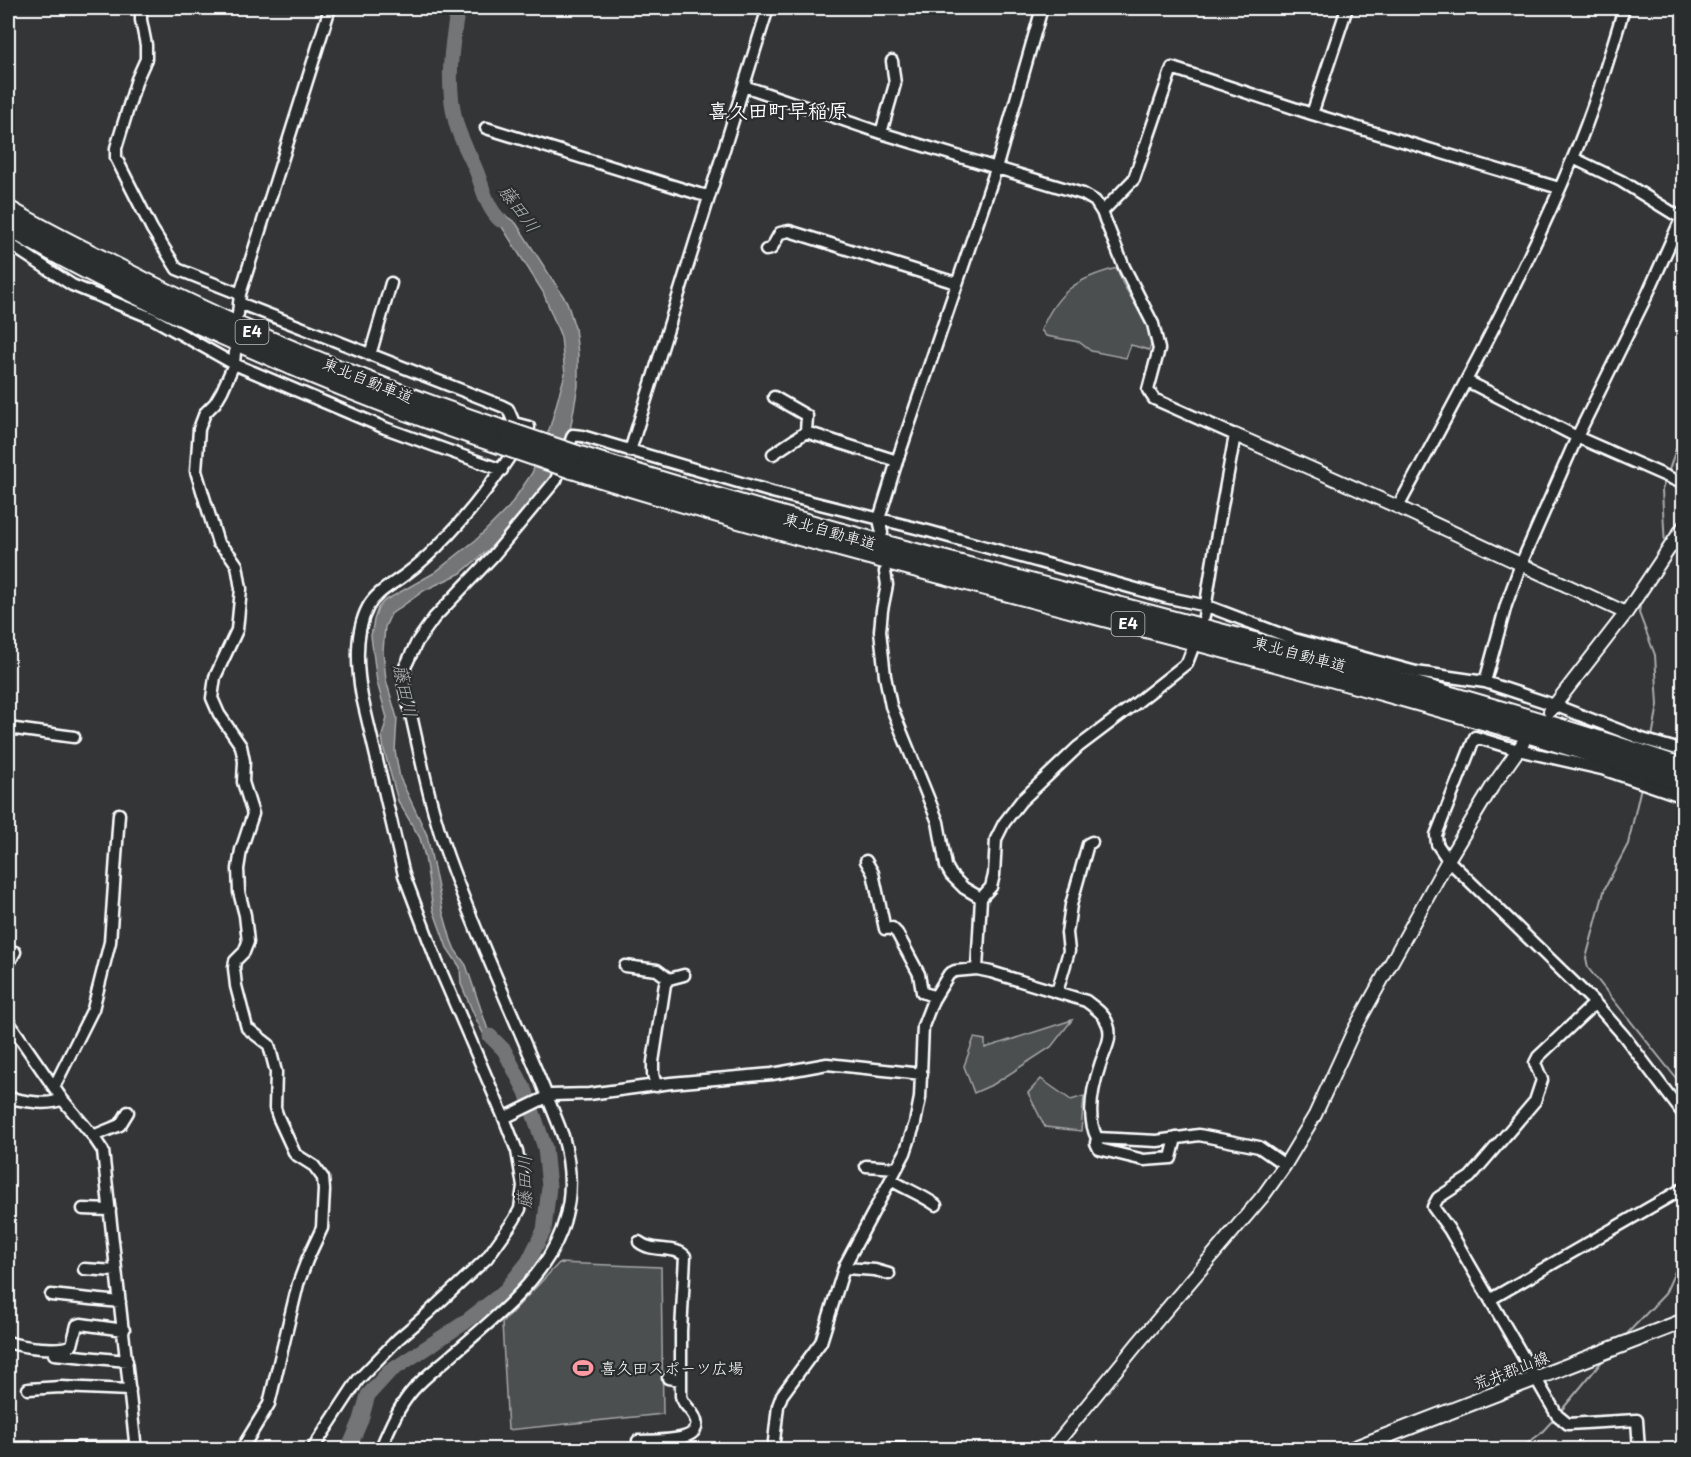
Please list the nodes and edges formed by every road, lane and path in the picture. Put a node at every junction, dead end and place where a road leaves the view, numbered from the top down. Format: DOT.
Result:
graph roads {
  1 [pos="141,8"];
  2 [pos="330,8"];
  3 [pos="768,8"];
  4 [pos="1042,8"];
  5 [pos="1347,8"];
  6 [pos="1624,8"];
  7 [pos="892,61"];
  8 [pos="744,86"];
  9 [pos="1312,114"];
  10 [pos="486,128"];
  11 [pos="881,133"];
  12 [pos="1573,158"];
  13 [pos="996,169"];
  14 [pos="1559,188"];
  15 [pos="709,196"];
  16 [pos="8,210"];
  17 [pos="1102,212"];
  18 [pos="1682,219"];
  19 [pos="8,226"];
  20 [pos="8,243"];
  21 [pos="766,250"];
  22 [pos="391,283"];
  23 [pos="956,283"];
  24 [pos="239,298"];
  25 [pos="238,314"];
  26 [pos="235,352"];
  27 [pos="370,355"];
  28 [pos="234,364"];
  29 [pos="1467,381"];
  30 [pos="774,397"];
  31 [pos="806,432"];
  32 [pos="1235,435"];
  33 [pos="1577,437"];
  34 [pos="506,439"];
  35 [pos="630,452"];
  36 [pos="773,454"];
  37 [pos="897,460"];
  38 [pos="573,462"];
  39 [pos="502,470"];
  40 [pos="1683,484"];
  41 [pos="1398,507"];
  42 [pos="879,519"];
  43 [pos="1683,526"];
  44 [pos="882,533"];
  45 [pos="1521,564"];
  46 [pos="885,572"];
  47 [pos="1206,611"];
  48 [pos="1626,613"];
  49 [pos="1192,650"];
  50 [pos="1485,682"];
  51 [pos="1552,708"];
  52 [pos="8,728"];
  53 [pos="74,737"];
  54 [pos="1521,746"];
  55 [pos="1683,751"];
  56 [pos="1683,768"];
  57 [pos="1683,783"];
  58 [pos="1683,797"];
  59 [pos="119,814"];
  60 [pos="1092,842"];
  61 [pos="1448,860"];
  62 [pos="866,861"];
  63 [pos="981,898"];
  64 [pos="15,952"];
  65 [pos="8,965"];
  66 [pos="625,966"];
  67 [pos="977,969"];
  68 [pos="684,975"];
  69 [pos="669,979"];
  70 [pos="1057,992"];
  71 [pos="935,997"];
  72 [pos="1595,1003"];
  73 [pos="8,1021"];
  74 [pos="922,1074"];
  75 [pos="656,1086"];
  76 [pos="54,1087"];
  77 [pos="8,1098"];
  78 [pos="546,1098"];
  79 [pos="62,1099"];
  80 [pos="128,1112"];
  81 [pos="1683,1114"];
  82 [pos="508,1116"];
  83 [pos="93,1136"];
  84 [pos="1097,1138"];
  85 [pos="1176,1138"];
  86 [pos="1285,1165"];
  87 [pos="866,1166"];
  88 [pos="897,1168"];
  89 [pos="891,1180"];
  90 [pos="1683,1188"];
  91 [pos="936,1205"];
  92 [pos="83,1209"];
  93 [pos="110,1210"];
  94 [pos="639,1242"];
  95 [pos="845,1268"];
  96 [pos="84,1269"];
  97 [pos="116,1271"];
  98 [pos="889,1274"];
  99 [pos="51,1295"];
  100 [pos="1491,1299"];
  101 [pos="120,1302"];
  102 [pos="1683,1321"];
  103 [pos="124,1330"];
  104 [pos="8,1342"];
  105 [pos="45,1353"];
  106 [pos="127,1361"];
  107 [pos="668,1378"];
  108 [pos="1536,1378"];
  109 [pos="681,1380"];
  110 [pos="28,1389"];
  111 [pos="130,1390"];
  112 [pos="8,1448"];
  113 [pos="136,1448"];
  114 [pos="241,1449"];
  115 [pos="312,1449"];
  116 [pos="380,1449"];
  117 [pos="637,1449"];
  118 [pos="773,1449"];
  119 [pos="874,1449"];
  120 [pos="922,1449"];
  121 [pos="1051,1449"];
  122 [pos="1350,1449"];
  123 [pos="1639,1449"];
  1 -- 24 [label="street"];
  2 -- 24 [label="street"];
  3 -- 8 [label="street"];
  4 -- 13 [label="street"];
  5 -- 9 [label="street"];
  6 -- 12 [label="street"];
  7 -- 11 [label="street"];
  8 -- 11 [label="street"];
  8 -- 15 [label="street"];
  9 -- 14 [label="street"];
  9 -- 17 [label="street"];
  10 -- 15 [label="street"];
  11 -- 13 [label="street"];
  12 -- 14 [label="street"];
  12 -- 18 [label="street"];
  13 -- 17 [label="street"];
  13 -- 23 [label="street"];
  14 -- 29 [label="street"];
  15 -- 35 [label="street"];
  16 -- 34 [label="highway, 東北自動車道 / E4"];
  17 -- 32 [label="street"];
  18 -- 33 [label="street"];
  19 -- 34 [label="highway, 東北自動車道 / E4"];
  20 -- 28 [label="street"];
  21 -- 23 [label="street"];
  22 -- 27 [label="street"];
  23 -- 37 [label="street"];
  24 -- 25 [label="street"];
  24 -- 27 [label="street"];
  26 -- 28 [label="street"];
  27 -- 39 [label="street"];
  28 -- 39 [label="street"];
  28 -- 114 [label="street"];
  29 -- 33 [label="street"];
  29 -- 41 [label="street"];
  30 -- 31 [label="street"];
  31 -- 36 [label="street"];
  31 -- 37 [label="street"];
  32 -- 41 [label="street"];
  32 -- 47 [label="street"];
  33 -- 40 [label="street"];
  33 -- 45 [label="street"];
  34 -- 38 [label="highway, 東北自動車道 / E4, bridge"];
  35 -- 42 [label="street"];
  35 -- 78 [label="street"];
  37 -- 42 [label="street"];
  38 -- 56 [label="highway, 東北自動車道 / E4"];
  38 -- 57 [label="highway, 東北自動車道 / E4"];
  39 -- 82 [label="street"];
  41 -- 45 [label="street"];
  42 -- 44 [label="street"];
  42 -- 47 [label="street"];
  43 -- 48 [label="street"];
  45 -- 48 [label="street"];
  45 -- 50 [label="street"];
  46 -- 63 [label="street"];
  47 -- 50 [label="street"];
  48 -- 51 [label="street"];
  49 -- 63 [label="street"];
  50 -- 51 [label="street"];
  51 -- 55 [label="street"];
  52 -- 53 [label="street"];
  54 -- 58 [label="street"];
  54 -- 61 [label="street"];
  54 -- 61 [label="street"];
  59 -- 76 [label="street"];
  60 -- 70 [label="street"];
  61 -- 72 [label="street"];
  61 -- 86 [label="street"];
  62 -- 71 [label="street"];
  63 -- 67 [label="street"];
  64 -- 65 [label="street"];
  66 -- 69 [label="street"];
  67 -- 70 [label="street"];
  67 -- 71 [label="street"];
  68 -- 69 [label="street"];
  69 -- 75 [label="street"];
  70 -- 84 [label="street"];
  71 -- 74 [label="street"];
  72 -- 81 [label="street"];
  72 -- 100 [label="street"];
  73 -- 76 [label="street"];
  74 -- 75 [label="street"];
  74 -- 88 [label="street"];
  75 -- 78 [label="street"];
  76 -- 79 [label="street"];
  77 -- 79 [label="street"];
  78 -- 82 [label="street"];
  78 -- 116 [label="street"];
  79 -- 83 [label="street"];
  80 -- 83 [label="street"];
  82 -- 115 [label="street"];
  83 -- 93 [label="street"];
  84 -- 85 [label="street"];
  84 -- 85 [label="street"];
  85 -- 86 [label="street"];
  86 -- 121 [label="street"];
  87 -- 88 [label="street"];
  88 -- 89 [label="street"];
  89 -- 91 [label="street"];
  89 -- 95 [label="street"];
  90 -- 100 [label="street"];
  92 -- 93 [label="street"];
  93 -- 97 [label="street"];
  94 -- 109 [label="street"];
  95 -- 98 [label="street"];
  95 -- 118 [label="street"];
  96 -- 97 [label="street"];
  97 -- 101 [label="street"];
  99 -- 101 [label="street"];
  100 -- 108 [label="street"];
  101 -- 103 [label="street"];
  102 -- 108 [label="main road, 荒井郡山線"];
  103 -- 104 [label="street"];
  103 -- 106 [label="street"];
  105 -- 106 [label="street"];
  106 -- 111 [label="street"];
  107 -- 109 [label="street"];
  108 -- 122 [label="main road, 荒井郡山線"];
  108 -- 123 [label="street"];
  109 -- 117 [label="street"];
  110 -- 111 [label="street"];
  111 -- 113 [label="street"];
  112 -- 113 [label="street"];
  119 -- 120 [label="main road"];
}
